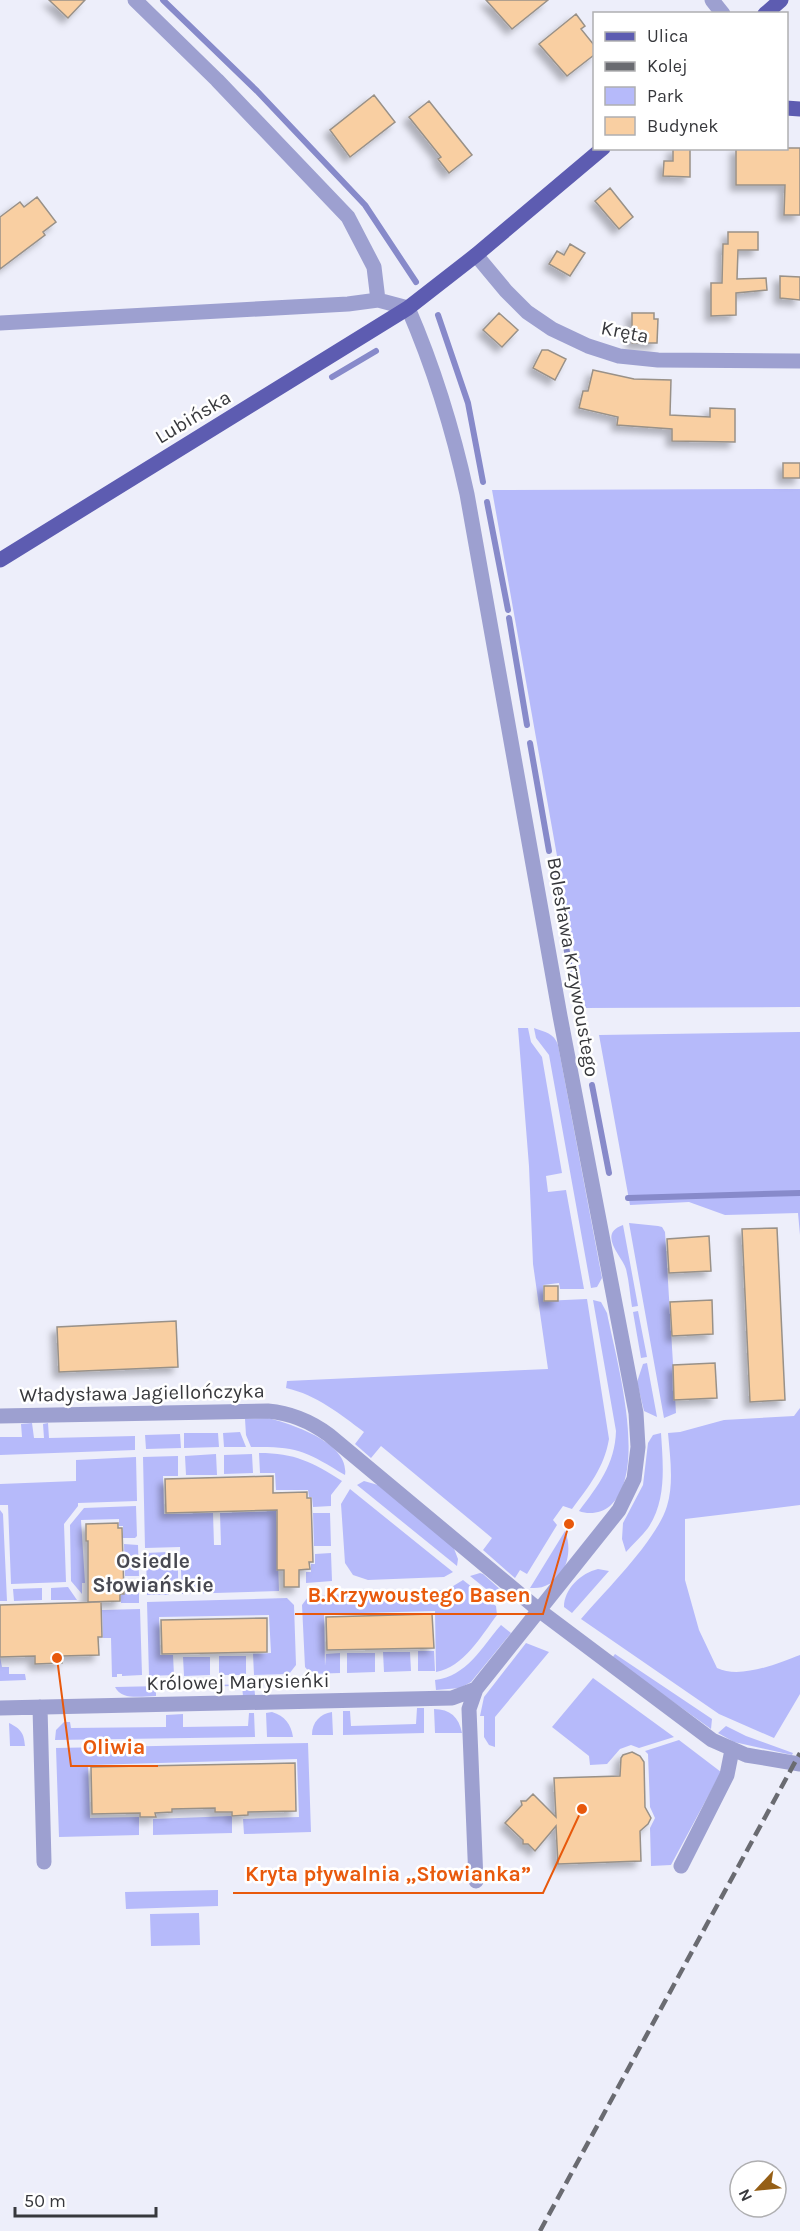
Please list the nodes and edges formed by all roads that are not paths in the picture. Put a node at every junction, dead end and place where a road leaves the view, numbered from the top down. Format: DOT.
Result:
graph roads {
  1 [pos="135,0"];
  2 [pos="712,0"];
  3 [pos="781,0"];
  4 [pos="721,12"];
  5 [pos="767,12"];
  6 [pos="601,150"];
  7 [pos="476,255"];
  8 [pos="378,300"];
  9 [pos="408,308"];
  10 [pos="0,322"];
  11 [pos="800,362"];
  12 [pos="0,560"];
  13 [pos="0,1416"];
  14 [pos="540,1611"];
  15 [pos="476,1689"];
  16 [pos="40,1707"];
  17 [pos="0,1708"];
  18 [pos="732,1750"];
  19 [pos="800,1764"];
  20 [pos="44,1862"];
  21 [pos="681,1866"];
  22 [pos="476,1881"];
  1 -- 8 [label="street"];
  2 -- 4 [label="street"];
  3 -- 5 [label="main road"];
  6 -- 7 [label="main road, Lubińska"];
  7 -- 9 [label="main road, Lubińska"];
  7 -- 11 [label="street, Kręta"];
  8 -- 9 [label="street"];
  8 -- 10 [label="street"];
  9 -- 12 [label="main road, Lubińska"];
  9 -- 14 [label="street, Bolesława Krzywoustego"];
  13 -- 14 [label="street, Władysława Jagiellończyka"];
  14 -- 15 [label="street, Bolesława Krzywoustego"];
  14 -- 18 [label="street, Władysława Jagiellończyka"];
  15 -- 16 [label="street, Królowej Marysieńki"];
  15 -- 22 [label="street"];
  16 -- 17 [label="street, Królowej Marysieńki"];
  16 -- 20 [label="street"];
  18 -- 19 [label="street, Władysława Jagiellończyka"];
  18 -- 21 [label="street"];
}
